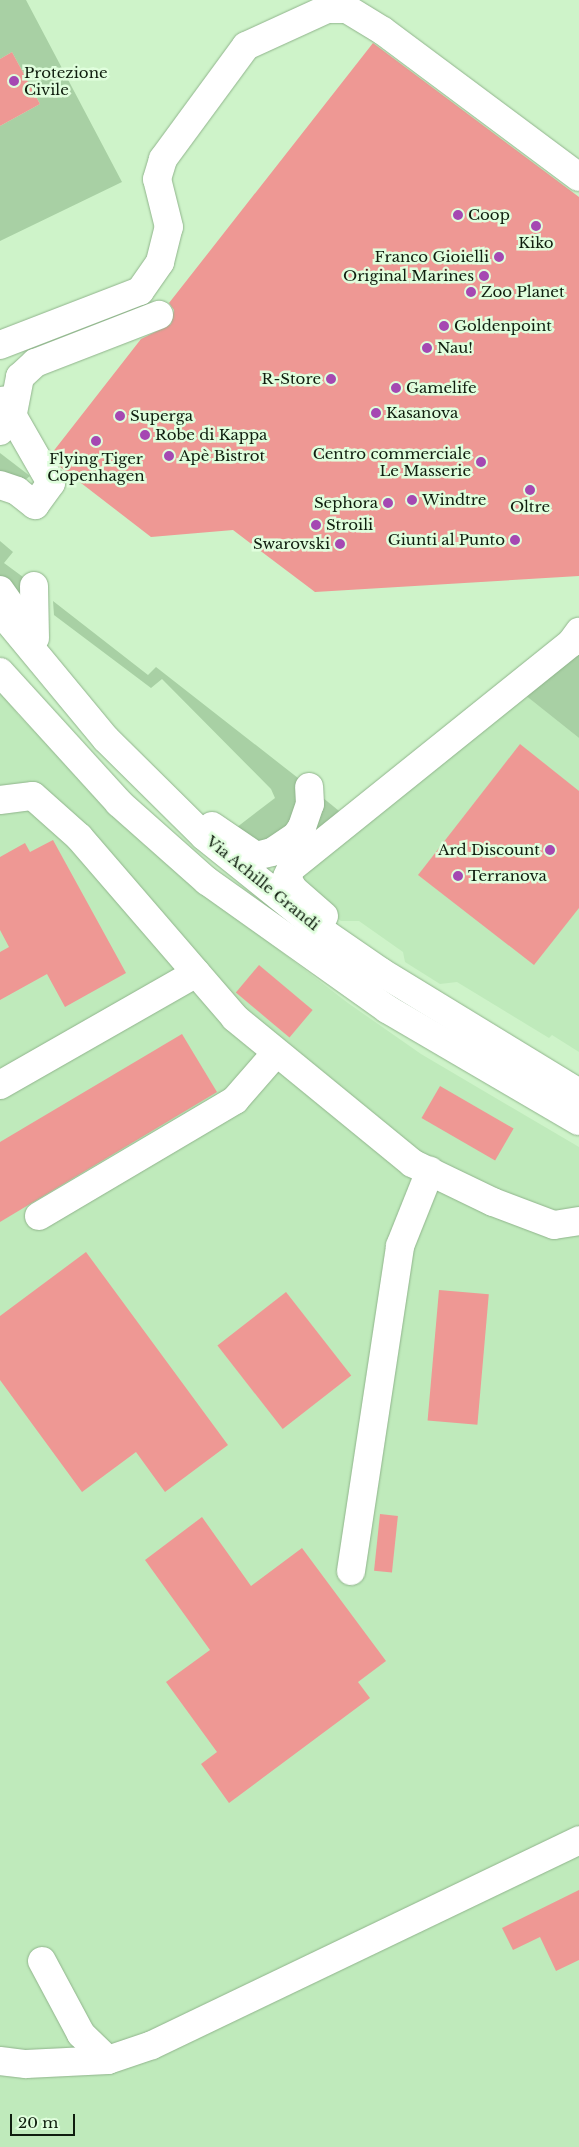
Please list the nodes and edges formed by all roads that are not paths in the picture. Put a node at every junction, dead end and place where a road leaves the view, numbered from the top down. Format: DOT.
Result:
graph roads {
  1 [pos="579,178"];
  2 [pos="0,345"];
  3 [pos="0,365"];
  4 [pos="4,413"];
  5 [pos="0,441"];
  6 [pos="0,485"];
  7 [pos="43,486"];
  8 [pos="34,586"];
  9 [pos="0,590"];
  10 [pos="0,611"];
  11 [pos="579,632"];
  12 [pos="34,638"];
  13 [pos="0,652"];
  14 [pos="0,672"];
  15 [pos="106,740"];
  16 [pos="134,770"];
  17 [pos="310,787"];
  18 [pos="0,800"];
  19 [pos="246,908"];
  20 [pos="381,972"];
  21 [pos="196,973"];
  22 [pos="276,1052"];
  23 [pos="0,1085"];
  24 [pos="579,1093"];
  25 [pos="579,1121"];
  26 [pos="430,1172"];
  27 [pos="39,1216"];
  28 [pos="579,1222"];
  29 [pos="351,1571"];
  30 [pos="579,1840"];
  31 [pos="42,1961"];
  32 [pos="108,2060"];
  33 [pos="0,2061"];
  1 -- 2 [label="main road"];
  3 -- 4 [label="main road"];
  4 -- 7 [label="main road"];
  5 -- 7 [label="main road"];
  6 -- 7 [label="main road"];
  8 -- 12 [label="main road"];
  9 -- 12 [label="main road"];
  10 -- 15 [label="main road, Via Achille Grandi"];
  11 -- 20 [label="main road"];
  12 -- 15 [label="main road"];
  13 -- 19 [label="main road, Via Achille Grandi"];
  14 -- 19 [label="main road, Via Achille Grandi"];
  15 -- 16 [label="main road, Via Achille Grandi"];
  16 -- 17 [label="main road"];
  16 -- 20 [label="main road, Via Achille Grandi"];
  18 -- 21 [label="main road"];
  19 -- 25 [label="main road, Via Achille Grandi"];
  20 -- 24 [label="main road, Via Achille Grandi"];
  21 -- 22 [label="main road"];
  21 -- 23 [label="main road"];
  22 -- 26 [label="main road"];
  22 -- 27 [label="main road"];
  26 -- 28 [label="main road"];
  26 -- 29 [label="main road"];
  30 -- 32 [label="main road"];
  31 -- 32 [label="main road"];
  32 -- 33 [label="main road"];
}
